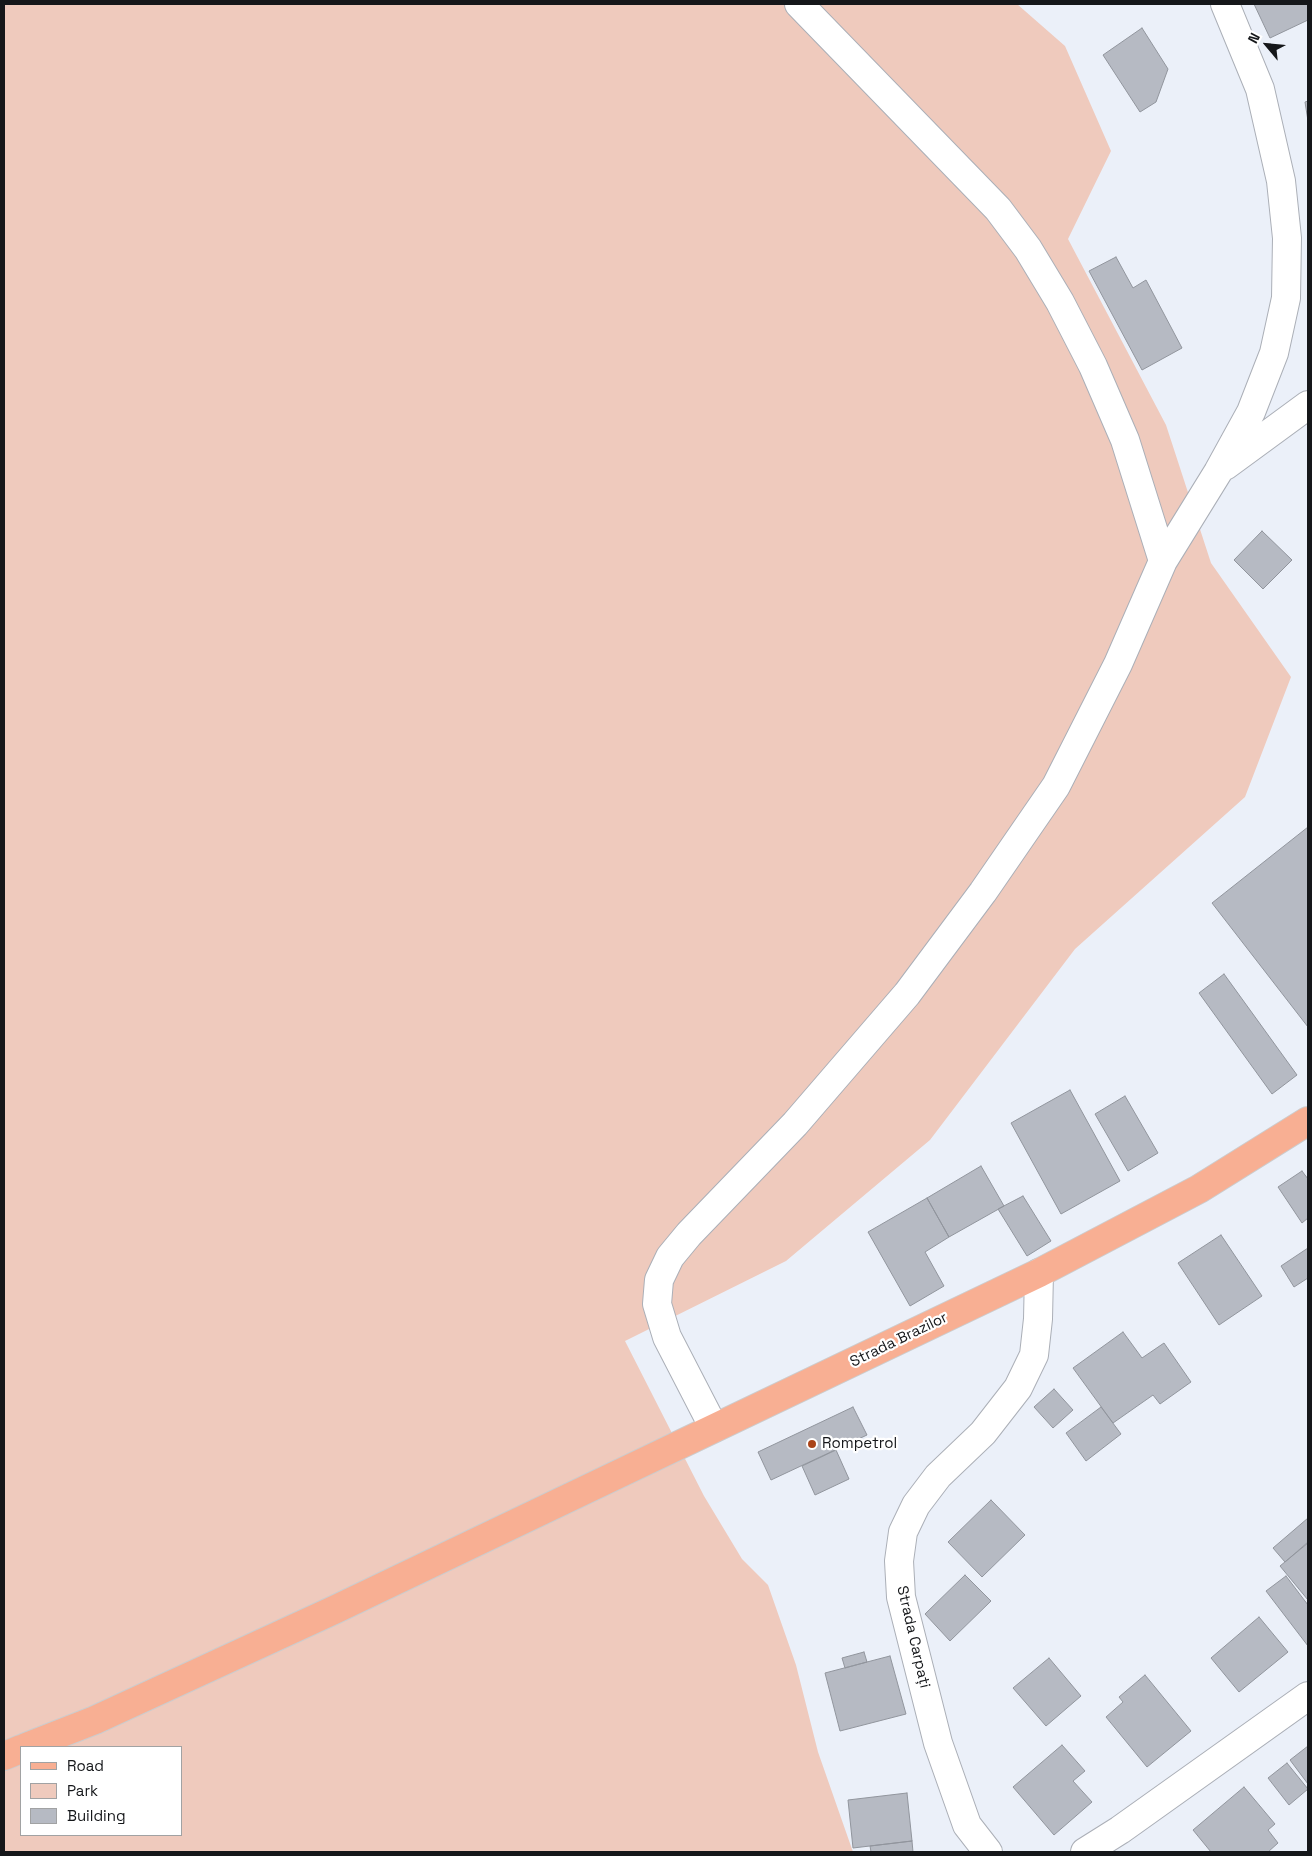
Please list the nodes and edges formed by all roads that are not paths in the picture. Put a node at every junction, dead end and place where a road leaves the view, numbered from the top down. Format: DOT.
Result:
graph roads {
  1 [pos="799,4"];
  2 [pos="1225,4"];
  3 [pos="1308,405"];
  4 [pos="1218,472"];
  5 [pos="1164,561"];
  6 [pos="1308,1121"];
  7 [pos="1039,1273"];
  8 [pos="714,1428"];
  9 [pos="1308,1696"];
  10 [pos="29,1746"];
  11 [pos="20,1749"];
  12 [pos="4,1756"];
  13 [pos="988,1852"];
  14 [pos="1085,1852"];
  1 -- 5 [label="street"];
  2 -- 4 [label="street"];
  3 -- 4 [label="street"];
  4 -- 5 [label="street"];
  5 -- 8 [label="street"];
  6 -- 7 [label="main road, Strada Brazilor"];
  7 -- 8 [label="main road, Strada Brazilor"];
  7 -- 13 [label="street, Strada Carpați"];
  8 -- 10 [label="main road, Strada Brazilor"];
  9 -- 14 [label="street"];
  11 -- 12 [label="main road"];
}
